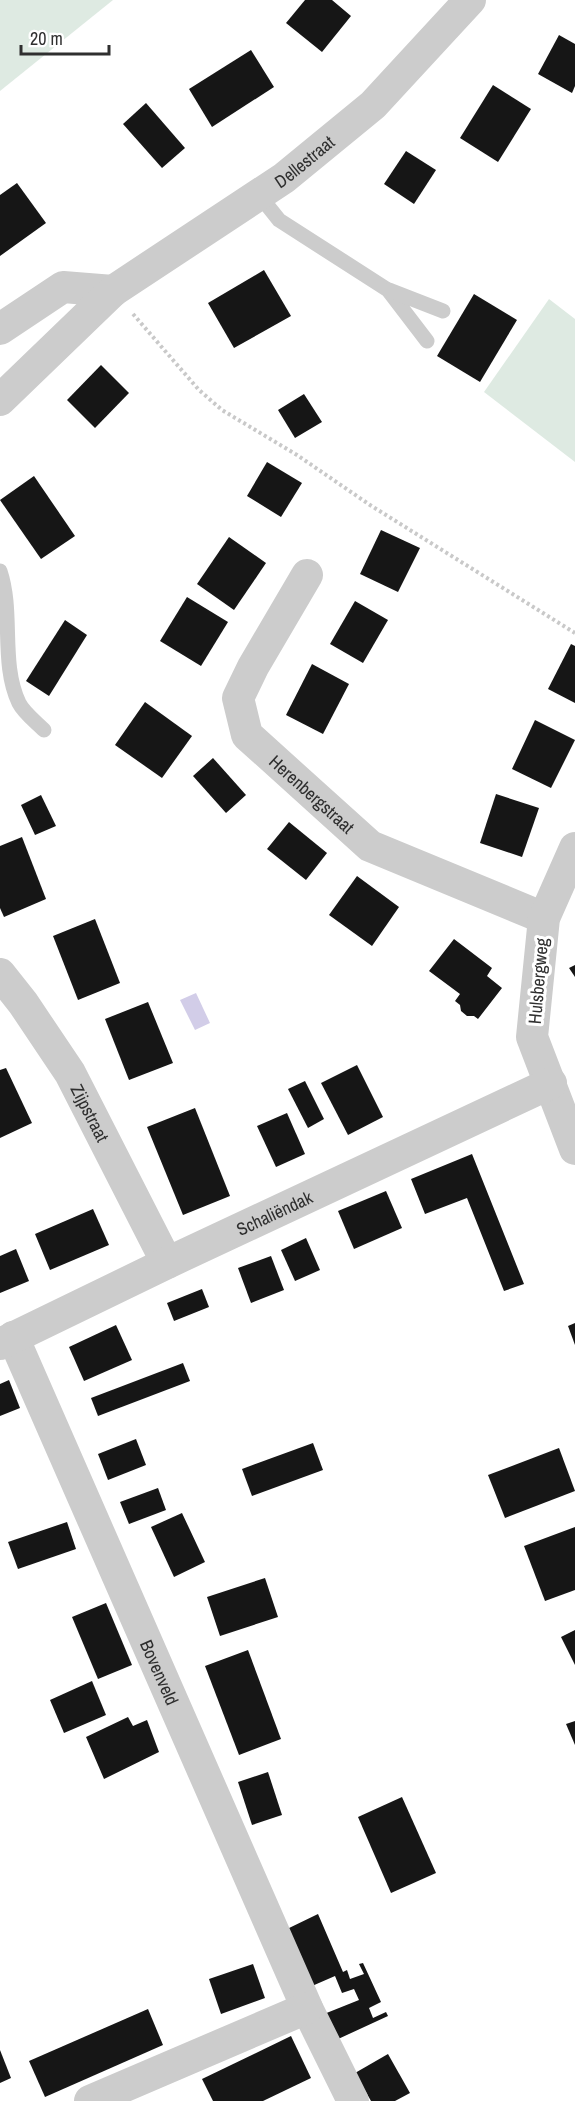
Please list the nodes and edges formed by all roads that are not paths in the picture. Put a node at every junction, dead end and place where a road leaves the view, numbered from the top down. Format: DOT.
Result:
graph roads {
  1 [pos="470,0"];
  2 [pos="259,195"];
  3 [pos="388,290"];
  4 [pos="113,291"];
  5 [pos="443,310"];
  6 [pos="0,328"];
  7 [pos="428,341"];
  8 [pos="0,400"];
  9 [pos="0,571"];
  10 [pos="307,575"];
  11 [pos="44,730"];
  12 [pos="575,848"];
  13 [pos="544,918"];
  14 [pos="0,974"];
  15 [pos="552,1083"];
  16 [pos="575,1149"];
  17 [pos="167,1263"];
  18 [pos="6,1341"];
  19 [pos="307,2008"];
  20 [pos="93,2100"];
  21 [pos="353,2101"];
  1 -- 2 [label="street, Dellestraat"];
  2 -- 3 [label="lane"];
  2 -- 4 [label="street, Dellestraat"];
  3 -- 5 [label="lane"];
  3 -- 7 [label="lane"];
  4 -- 6 [label="street"];
  4 -- 8 [label="street, Dellestraat"];
  9 -- 11 [label="lane"];
  10 -- 13 [label="street, Herenbergstraat"];
  12 -- 13 [label="street, Hulsbergweg"];
  13 -- 15 [label="street, Hulsbergweg"];
  14 -- 17 [label="street, Zijpstraat"];
  15 -- 16 [label="street, Hulsbergweg"];
  15 -- 17 [label="street, Schaliëndak"];
  17 -- 18 [label="street, Schaliëndak"];
  18 -- 19 [label="street, Bovenveld"];
  19 -- 20 [label="street"];
  19 -- 21 [label="street, Bovenveld"];
}
